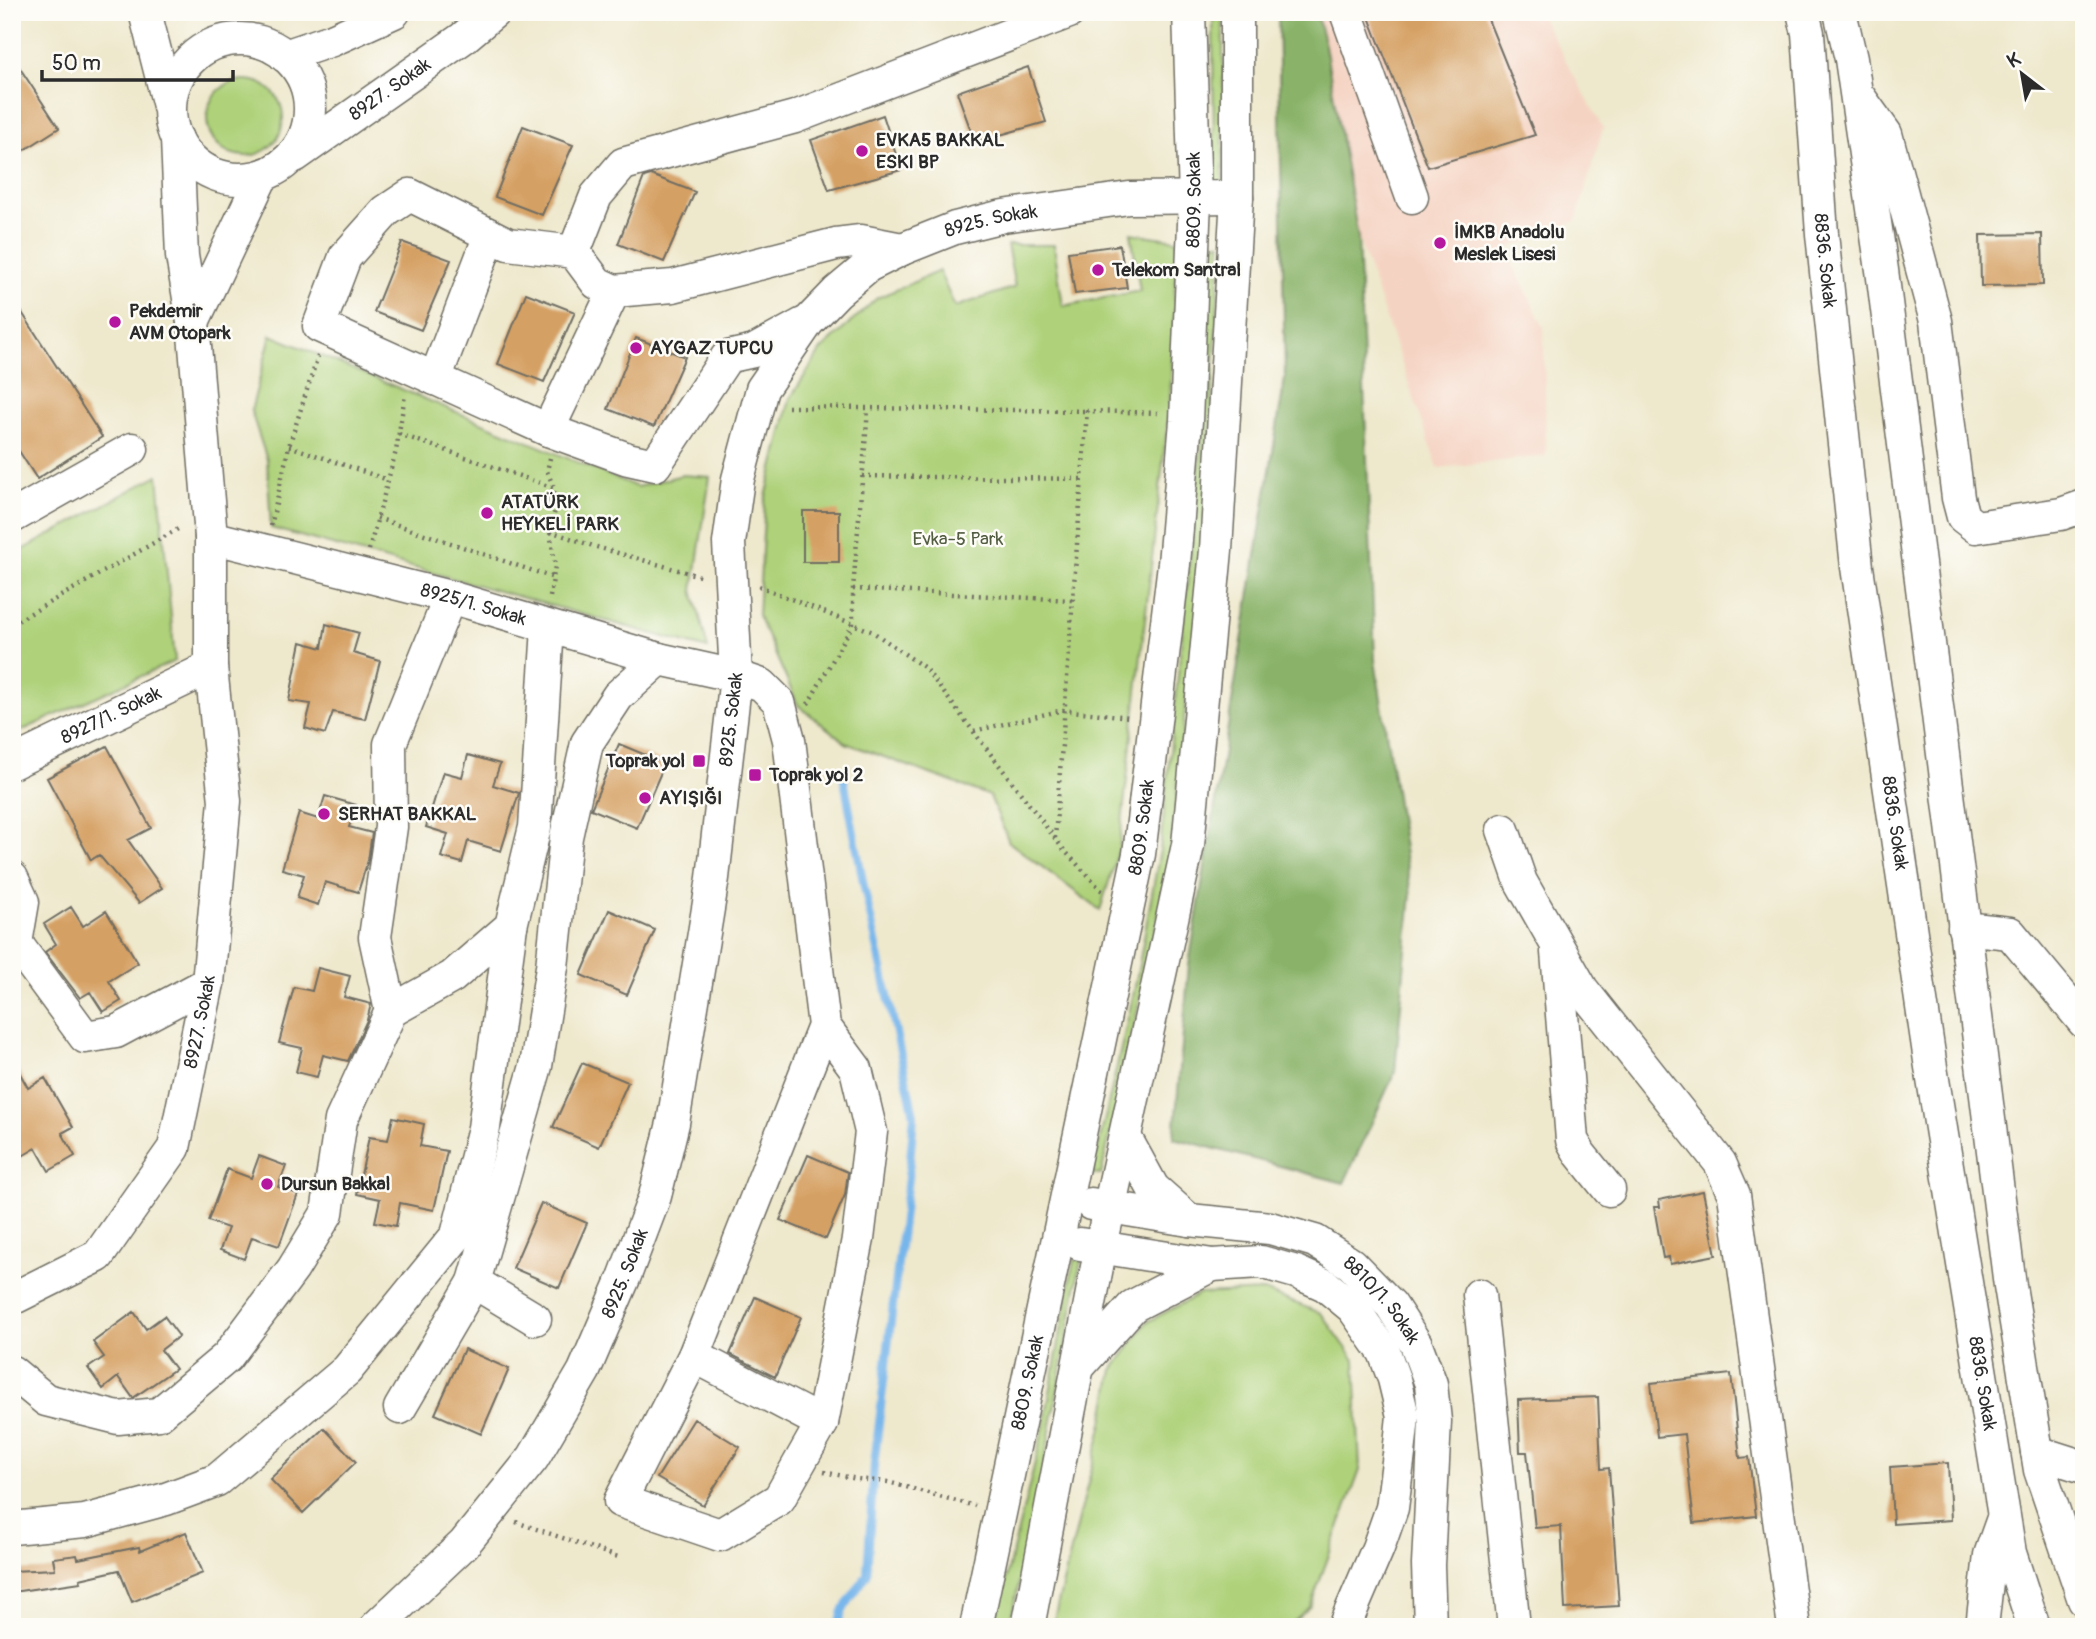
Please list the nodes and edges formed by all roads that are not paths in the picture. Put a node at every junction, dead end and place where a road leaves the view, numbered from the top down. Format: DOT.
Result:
graph roads {
  1 [pos="145,12"];
  2 [pos="394,12"];
  3 [pos="494,12"];
  4 [pos="1069,12"];
  5 [pos="1189,12"];
  6 [pos="1237,12"];
  7 [pos="1346,12"];
  8 [pos="1804,12"];
  9 [pos="1840,12"];
  10 [pos="243,26"];
  11 [pos="285,56"];
  12 [pos="1856,93"];
  13 [pos="169,106"];
  14 [pos="177,139"];
  15 [pos="272,170"];
  16 [pos="1237,197"];
  17 [pos="1412,197"];
  18 [pos="1195,199"];
  19 [pos="490,235"];
  20 [pos="902,249"];
  21 [pos="574,252"];
  22 [pos="614,291"];
  23 [pos="193,322"];
  24 [pos="808,322"];
  25 [pos="421,382"];
  26 [pos="549,444"];
  27 [pos="132,449"];
  28 [pos="55,494"];
  29 [pos="2084,506"];
  30 [pos="12,517"];
  31 [pos="211,537"];
  32 [pos="12,540"];
  33 [pos="450,597"];
  34 [pos="549,614"];
  35 [pos="659,659"];
  36 [pos="211,667"];
  37 [pos="736,676"];
  38 [pos="12,763"];
  39 [pos="1503,830"];
  40 [pos="12,878"];
  41 [pos="511,926"];
  42 [pos="1964,928"];
  43 [pos="1556,943"];
  44 [pos="14,944"];
  45 [pos="208,983"];
  46 [pos="391,1011"];
  47 [pos="2084,1022"];
  48 [pos="824,1026"];
  49 [pos="1125,1137"];
  50 [pos="1609,1190"];
  51 [pos="1067,1202"];
  52 [pos="1110,1206"];
  53 [pos="1189,1220"];
  54 [pos="1058,1243"];
  55 [pos="1101,1246"];
  56 [pos="1212,1265"];
  57 [pos="474,1282"];
  58 [pos="1479,1295"];
  59 [pos="12,1299"];
  60 [pos="535,1319"];
  61 [pos="694,1356"];
  62 [pos="1080,1365"];
  63 [pos="12,1372"];
  64 [pos="400,1408"];
  65 [pos="822,1423"];
  66 [pos="2037,1452"];
  67 [pos="2084,1467"];
  68 [pos="2004,1516"];
  69 [pos="12,1528"];
  70 [pos="2084,1600"];
  71 [pos="376,1627"];
  72 [pos="976,1627"];
  73 [pos="1028,1627"];
  74 [pos="1344,1627"];
  75 [pos="1430,1627"];
  76 [pos="1514,1627"];
  77 [pos="1794,1627"];
  78 [pos="1982,1627"];
  79 [pos="2034,1627"];
  1 -- 13 [label="street"];
  2 -- 11 [label="street"];
  3 -- 15 [label="street, 8927. Sokak"];
  4 -- 21 [label="street"];
  5 -- 18 [label="street, 8809. Sokak"];
  6 -- 16 [label="street"];
  7 -- 17 [label="street"];
  8 -- 68 [label="street, 8836. Sokak"];
  9 -- 12 [label="street"];
  10 -- 11 [label="street"];
  10 -- 13 [label="street"];
  11 -- 15 [label="street"];
  12 -- 29 [label="street"];
  12 -- 42 [label="street"];
  13 -- 14 [label="street"];
  14 -- 15 [label="street"];
  14 -- 23 [label="street, 8927. Sokak"];
  15 -- 23 [label="street"];
  16 -- 18 [label="street, 8925. Sokak"];
  16 -- 49 [label="street"];
  18 -- 20 [label="street, 8925. Sokak"];
  18 -- 51 [label="street, 8809. Sokak"];
  19 -- 21 [label="street"];
  19 -- 25 [label="street"];
  19 -- 25 [label="street"];
  20 -- 22 [label="street"];
  20 -- 24 [label="street, 8925. Sokak"];
  21 -- 22 [label="street"];
  22 -- 26 [label="street"];
  23 -- 31 [label="street, 8927. Sokak"];
  24 -- 26 [label="street"];
  24 -- 37 [label="street, 8925. Sokak"];
  25 -- 26 [label="street"];
  27 -- 28 [label="street"];
  28 -- 30 [label="street"];
  28 -- 32 [label="street"];
  31 -- 33 [label="street, 8925/1. Sokak"];
  31 -- 36 [label="street, 8927. Sokak"];
  33 -- 34 [label="street, 8925/1. Sokak"];
  33 -- 46 [label="street"];
  34 -- 35 [label="street, 8925/1. Sokak"];
  34 -- 41 [label="street"];
  35 -- 37 [label="street, 8925/1. Sokak"];
  35 -- 57 [label="street"];
  36 -- 38 [label="street, 8927/1. Sokak"];
  36 -- 45 [label="street, 8927. Sokak"];
  37 -- 48 [label="street, 8925/1. Sokak"];
  37 -- 71 [label="street, 8925. Sokak"];
  39 -- 43 [label="street"];
  40 -- 44 [label="street"];
  41 -- 46 [label="street"];
  41 -- 69 [label="street"];
  42 -- 47 [label="street"];
  42 -- 66 [label="street"];
  43 -- 50 [label="street"];
  43 -- 77 [label="street"];
  44 -- 45 [label="street"];
  45 -- 59 [label="street, 8927. Sokak"];
  46 -- 63 [label="street"];
  48 -- 61 [label="street"];
  48 -- 65 [label="street"];
  49 -- 52 [label="street"];
  49 -- 53 [label="street"];
  51 -- 52 [label="street, 8810/1. Sokak"];
  51 -- 54 [label="street, 8809. Sokak"];
  52 -- 53 [label="street, 8810/1. Sokak"];
  52 -- 55 [label="street"];
  53 -- 75 [label="street, 8810/1. Sokak"];
  54 -- 55 [label="street, 8810/1. Sokak"];
  54 -- 72 [label="street, 8809. Sokak"];
  55 -- 56 [label="street, 8810/1. Sokak"];
  55 -- 62 [label="street"];
  56 -- 62 [label="street"];
  56 -- 74 [label="street, 8810/1. Sokak"];
  57 -- 60 [label="street"];
  57 -- 64 [label="street"];
  58 -- 76 [label="street"];
  61 -- 65 [label="street"];
  61 -- 65 [label="street"];
  62 -- 73 [label="street"];
  66 -- 67 [label="street"];
  66 -- 70 [label="street"];
  68 -- 78 [label="street"];
  68 -- 79 [label="street, 8836. Sokak"];
}
